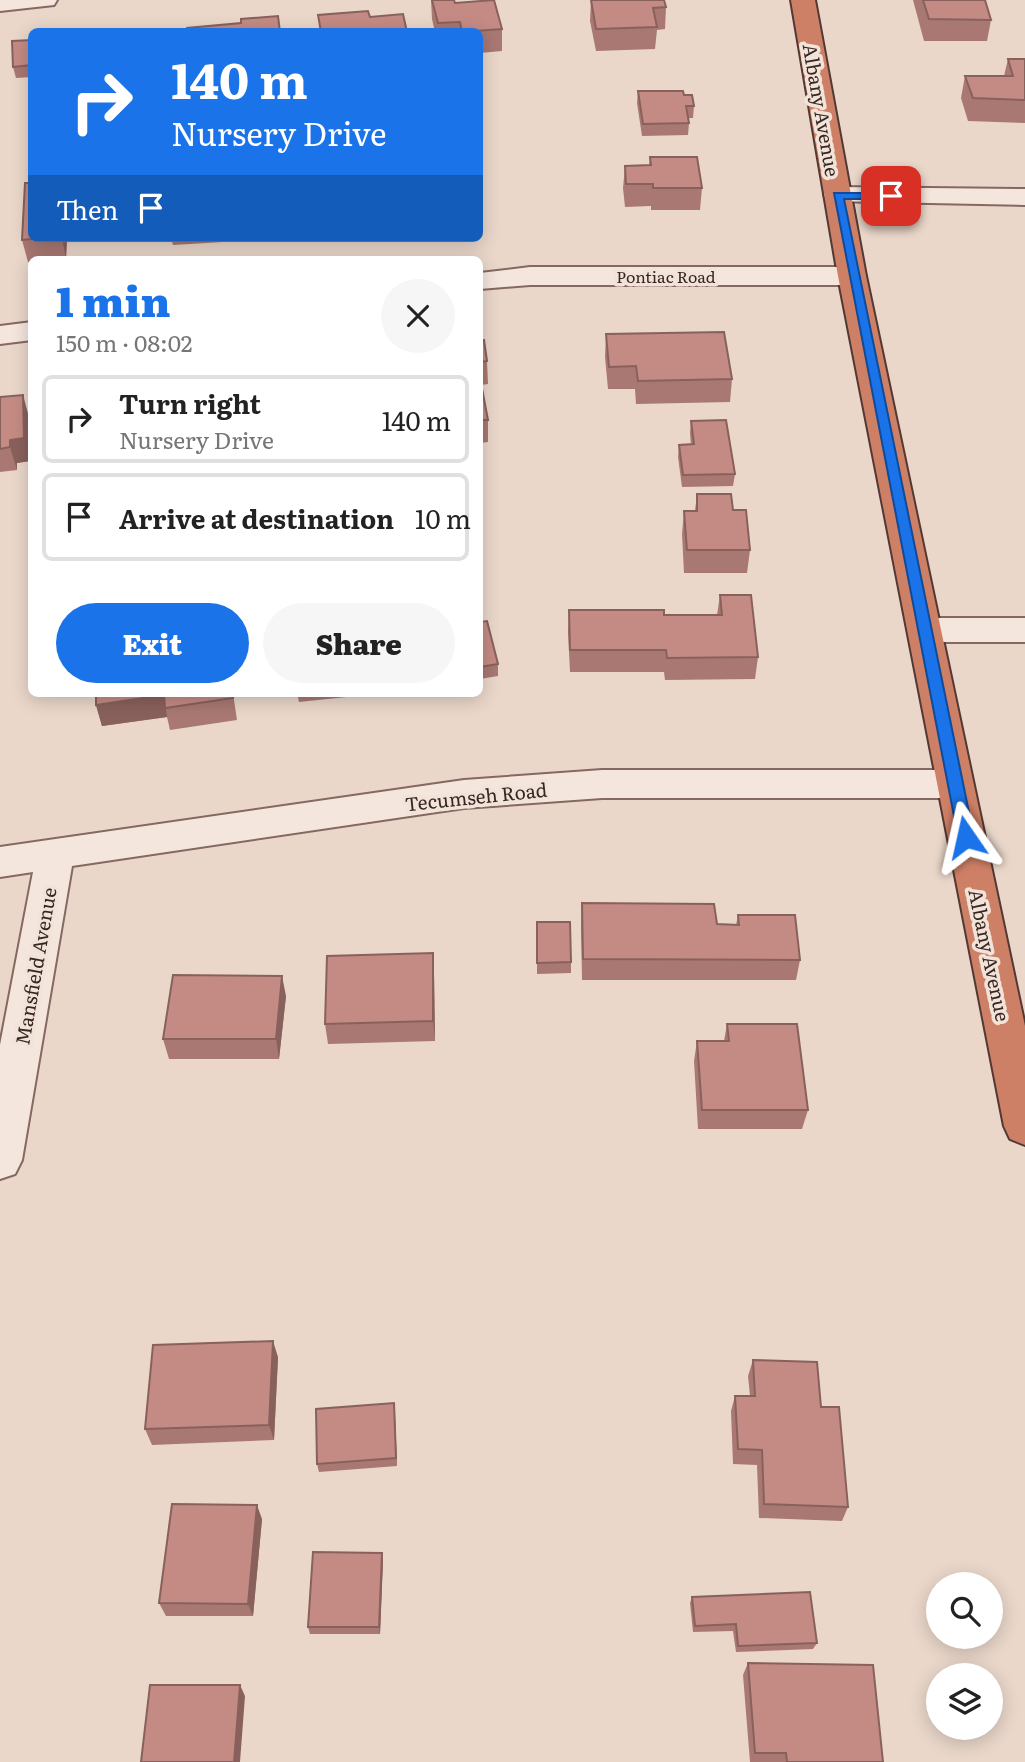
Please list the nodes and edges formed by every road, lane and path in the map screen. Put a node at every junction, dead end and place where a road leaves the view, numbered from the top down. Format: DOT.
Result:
graph roads {
  1 [pos="45,0"];
  2 [pos="803,0"];
  3 [pos="0,4"];
  4 [pos="838,195"];
  5 [pos="1025,197"];
  6 [pos="852,276"];
  7 [pos="483,281"];
  8 [pos="28,332"];
  9 [pos="0,335"];
  10 [pos="925,630"];
  11 [pos="1025,630"];
  12 [pos="955,784"];
  13 [pos="55,854"];
  14 [pos="0,862"];
  15 [pos="1025,1126"];
  16 [pos="0,1160"];
  1 -- 3 [label="street"];
  2 -- 4 [label="highway, Albany Avenue"];
  4 -- 5 [label="street"];
  4 -- 6 [label="highway, Albany Avenue"];
  6 -- 7 [label="street, Pontiac Road"];
  6 -- 10 [label="highway, Albany Avenue"];
  8 -- 9 [label="street"];
  10 -- 11 [label="street"];
  10 -- 12 [label="highway, Albany Avenue"];
  12 -- 13 [label="street, Tecumseh Road"];
  12 -- 15 [label="highway, Albany Avenue"];
  13 -- 14 [label="street, Tecumseh Road"];
  13 -- 16 [label="street, Mansfield Avenue"];
}
